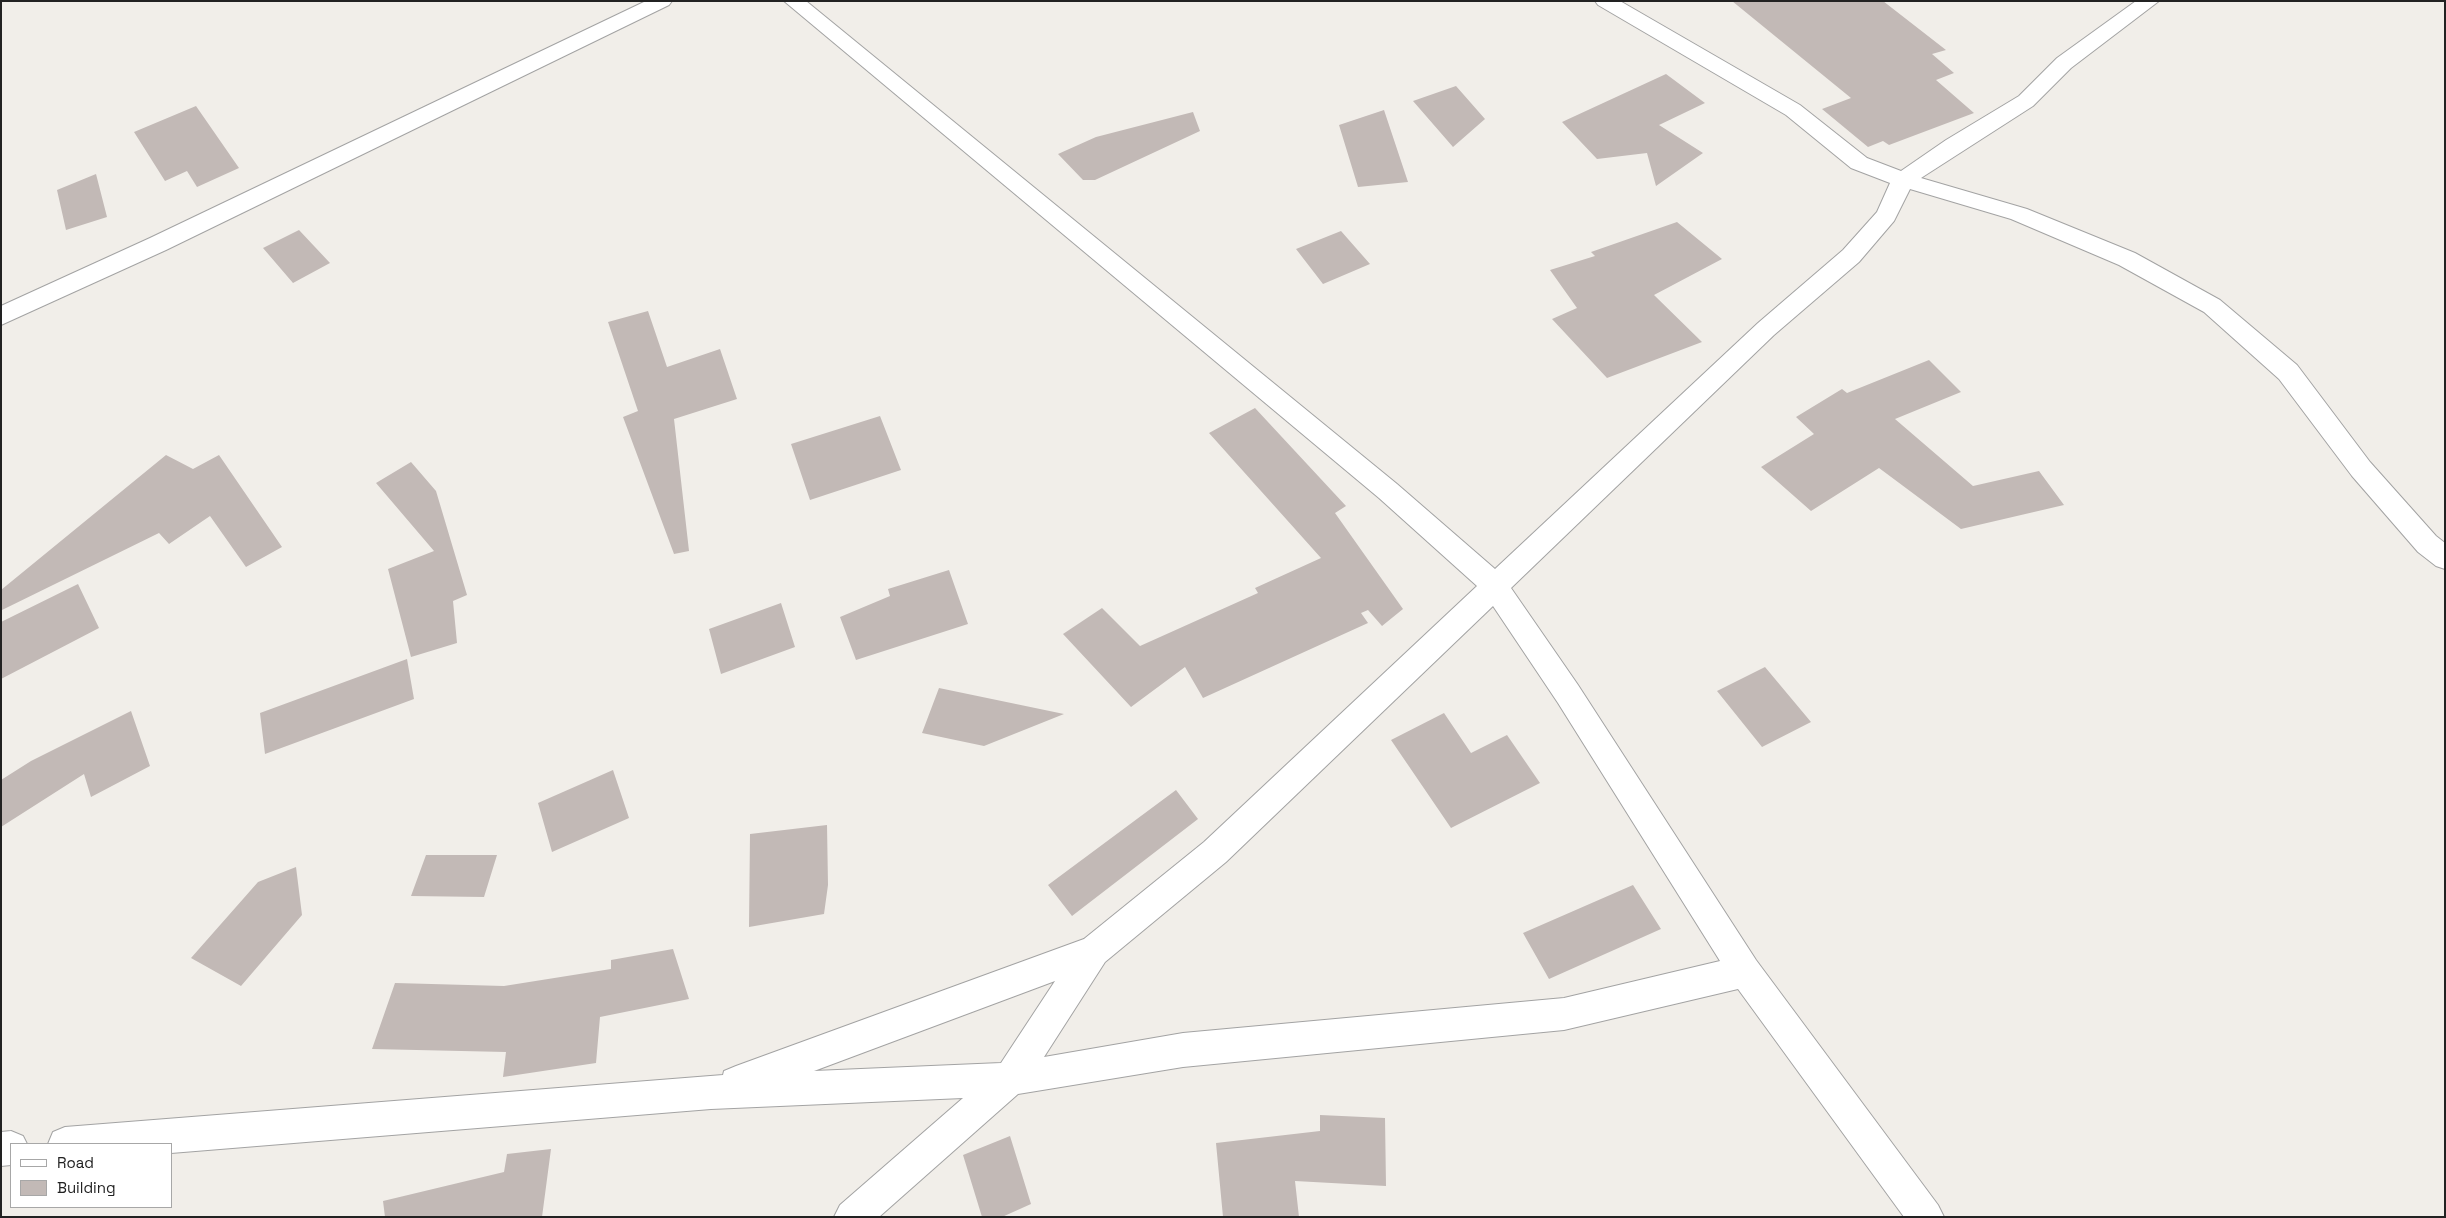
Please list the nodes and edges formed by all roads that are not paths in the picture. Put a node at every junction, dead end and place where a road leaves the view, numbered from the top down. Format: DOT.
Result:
graph roads {
  1 [pos="662,1"];
  2 [pos="794,1"];
  3 [pos="1605,1"];
  4 [pos="2149,1"];
  5 [pos="1903,180"];
  6 [pos="1,316"];
  7 [pos="2445,558"];
  8 [pos="1494,585"];
  9 [pos="1094,951"];
  10 [pos="1745,971"];
  11 [pos="1010,1079"];
  12 [pos="711,1092"];
  13 [pos="76,1143"];
  14 [pos="852,1217"];
  15 [pos="1926,1217"];
  1 -- 6 [label="street"];
  2 -- 8 [label="street"];
  3 -- 5 [label="street"];
  4 -- 5 [label="street"];
  5 -- 7 [label="street"];
  5 -- 8 [label="street"];
  8 -- 9 [label="street"];
  8 -- 10 [label="street"];
  9 -- 11 [label="street"];
  9 -- 12 [label="street"];
  10 -- 11 [label="street"];
  10 -- 15 [label="street"];
  11 -- 12 [label="street"];
  11 -- 14 [label="street"];
  12 -- 13 [label="street"];
}
